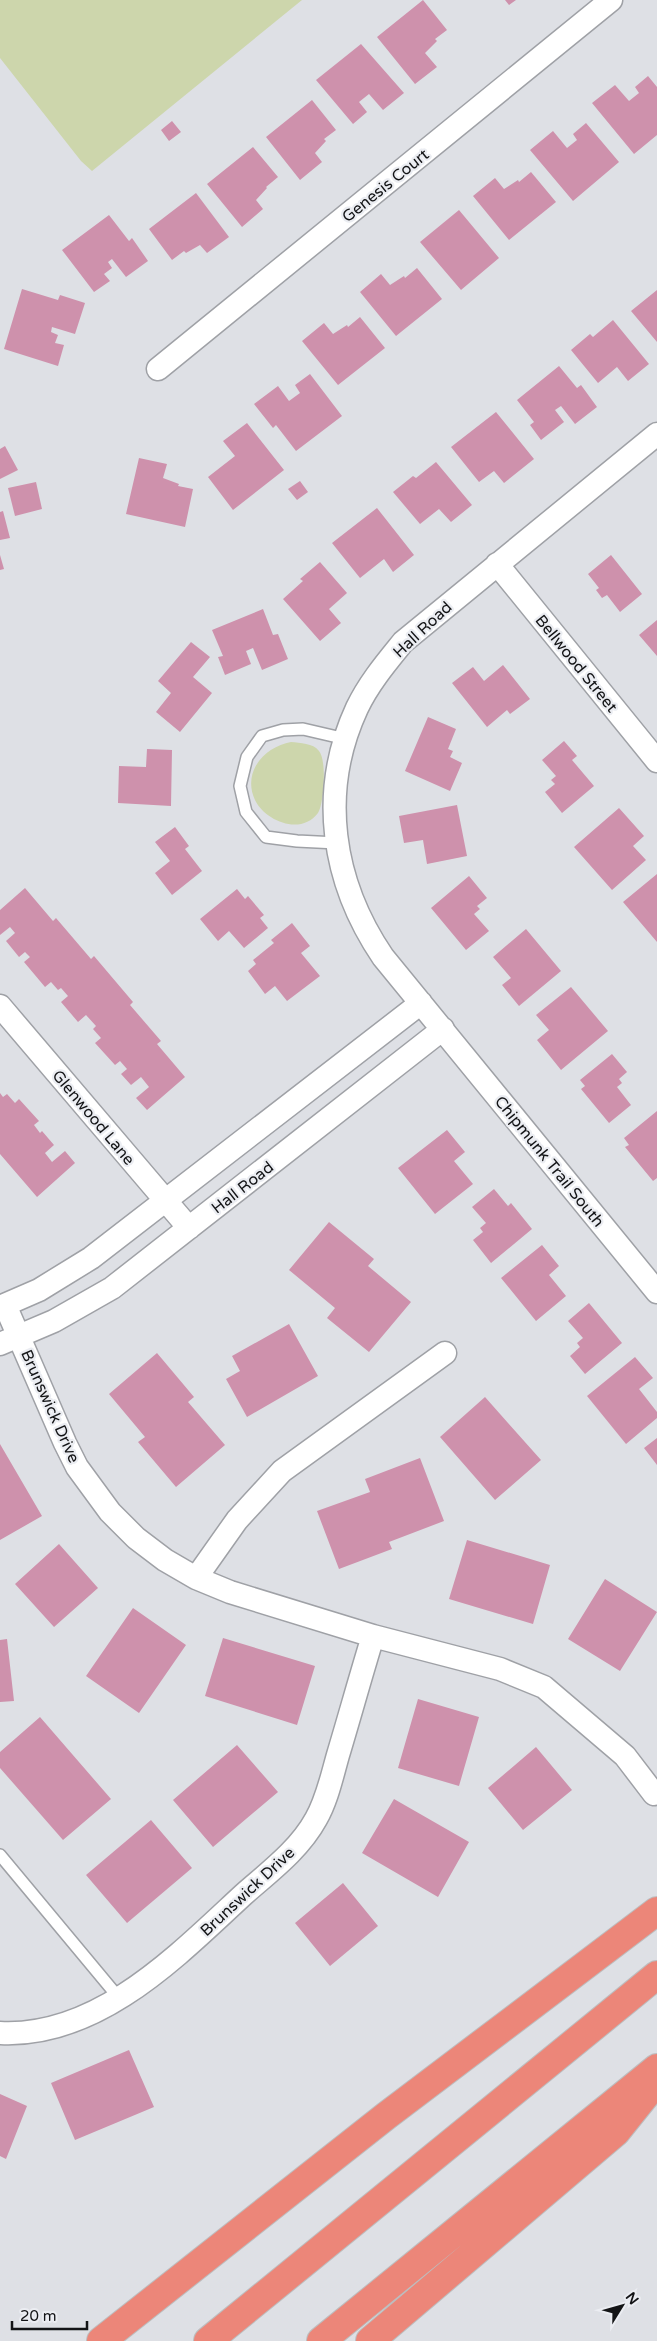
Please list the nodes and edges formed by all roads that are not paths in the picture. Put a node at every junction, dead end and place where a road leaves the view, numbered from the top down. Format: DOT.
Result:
graph roads {
  1 [pos="611,0"];
  2 [pos="158,369"];
  3 [pos="657,434"];
  4 [pos="497,564"];
  5 [pos="346,739"];
  6 [pos="657,761"];
  7 [pos="337,843"];
  8 [pos="421,1003"];
  9 [pos="0,1006"];
  10 [pos="443,1029"];
  11 [pos="165,1200"];
  12 [pos="189,1228"];
  13 [pos="657,1292"];
  14 [pos="2,1306"];
  15 [pos="10,1340"];
  16 [pos="445,1353"];
  17 [pos="196,1578"];
  18 [pos="373,1636"];
  19 [pos="654,1794"];
  20 [pos="0,1855"];
  21 [pos="657,1911"];
  22 [pos="657,1975"];
  23 [pos="119,1998"];
  24 [pos="0,2033"];
  25 [pos="657,2068"];
  26 [pos="657,2081"];
  27 [pos="101,2341"];
  28 [pos="208,2341"];
  29 [pos="321,2341"];
  30 [pos="370,2341"];
  1 -- 2 [label="street, Genesis Court"];
  3 -- 4 [label="street, Hall Road"];
  4 -- 5 [label="street, Hall Road"];
  4 -- 6 [label="street, Bellwood Street"];
  5 -- 7 [label="street, Hall Road"];
  5 -- 7 [label="lane"];
  7 -- 8 [label="street, Hall Road"];
  8 -- 10 [label="street, Hall Road"];
  8 -- 11 [label="street"];
  9 -- 11 [label="street, Glenwood Lane"];
  10 -- 12 [label="street, Hall Road"];
  10 -- 13 [label="street, Chipmunk Trail South"];
  11 -- 12 [label="street, Glenwood Lane"];
  11 -- 14 [label="street"];
  12 -- 15 [label="street, Hall Road"];
  14 -- 15 [label="street, Brunswick Drive"];
  15 -- 17 [label="street, Brunswick Drive"];
  16 -- 17 [label="street"];
  17 -- 18 [label="street, Brunswick Drive"];
  18 -- 19 [label="street, Brunswick Drive"];
  18 -- 23 [label="street, Brunswick Drive"];
  20 -- 23 [label="lane"];
  21 -- 27 [label="highway"];
  22 -- 28 [label="highway"];
  23 -- 24 [label="street, Brunswick Drive"];
  25 -- 29 [label="highway"];
  26 -- 30 [label="highway"];
}
